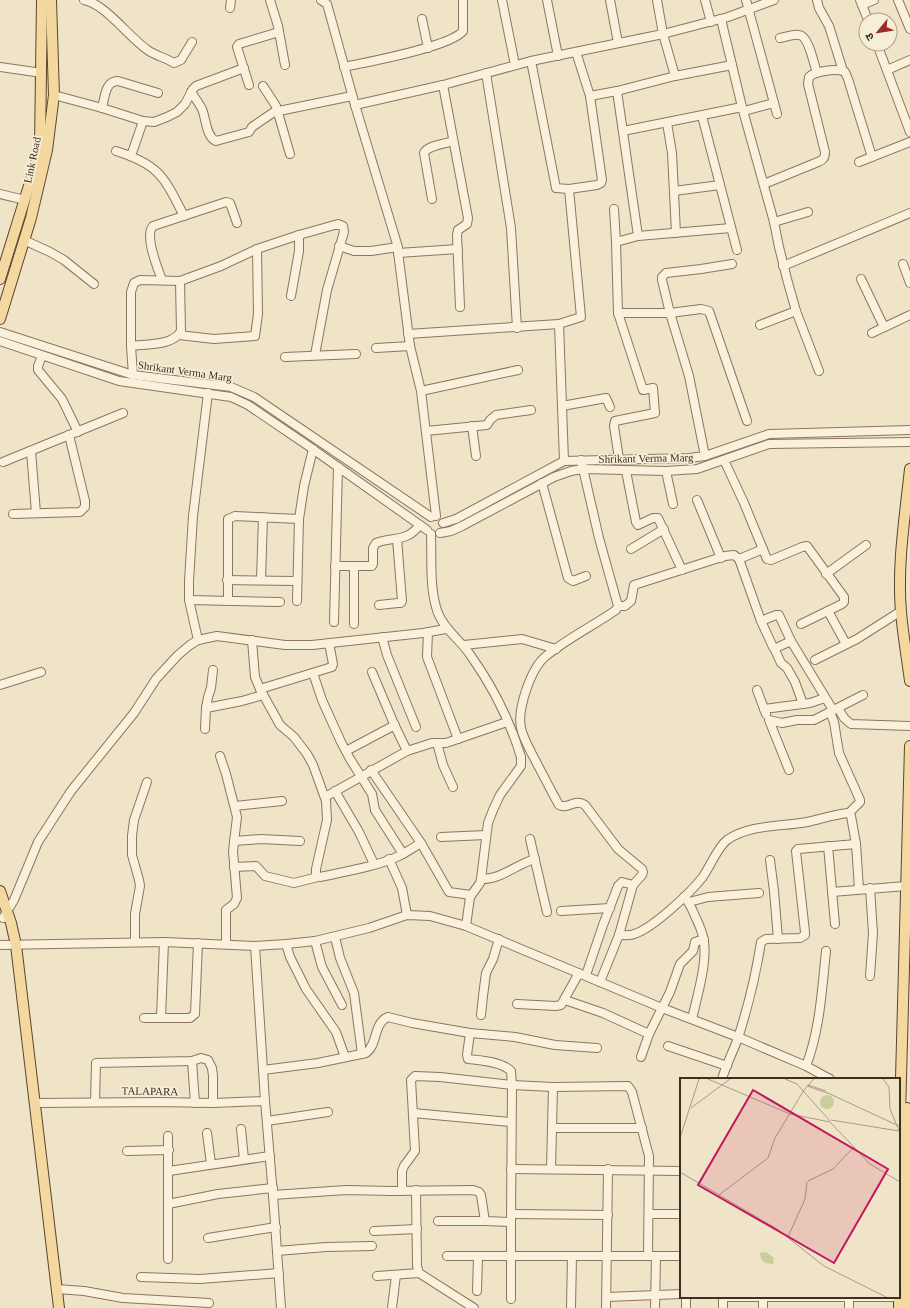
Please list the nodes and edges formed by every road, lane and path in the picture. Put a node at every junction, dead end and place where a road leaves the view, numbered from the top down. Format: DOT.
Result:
graph roads {
  1 [pos="42,0"];
  2 [pos="52,0"];
  3 [pos="84,0"];
  4 [pos="270,0"];
  5 [pos="321,0"];
  6 [pos="463,0"];
  7 [pos="502,0"];
  8 [pos="547,0"];
  9 [pos="610,0"];
  10 [pos="657,0"];
  11 [pos="705,0"];
  12 [pos="746,0"];
  13 [pos="774,0"];
  14 [pos="817,0"];
  15 [pos="874,0"];
  16 [pos="898,0"];
  17 [pos="861,2"];
  18 [pos="749,10"];
  19 [pos="865,12"];
  20 [pos="422,19"];
  21 [pos="722,19"];
  22 [pos="711,22"];
  23 [pos="910,29"];
  24 [pos="279,32"];
  25 [pos="663,34"];
  26 [pos="780,38"];
  27 [pos="192,42"];
  28 [pos="618,43"];
  29 [pos="428,48"];
  30 [pos="576,52"];
  31 [pos="880,52"];
  32 [pos="558,56"];
  33 [pos="910,60"];
  34 [pos="531,61"];
  35 [pos="732,64"];
  36 [pos="285,65"];
  37 [pos="515,65"];
  38 [pos="0,67"];
  39 [pos="344,67"];
  40 [pos="244,68"];
  41 [pos="887,70"];
  42 [pos="843,71"];
  43 [pos="42,73"];
  44 [pos="486,73"];
  45 [pos="817,73"];
  46 [pos="675,76"];
  47 [pos="249,85"];
  48 [pos="443,85"];
  49 [pos="263,86"];
  50 [pos="617,91"];
  51 [pos="191,92"];
  52 [pos="158,93"];
  53 [pos="54,95"];
  54 [pos="352,96"];
  55 [pos="590,96"];
  56 [pos="774,103"];
  57 [pos="355,105"];
  58 [pos="102,108"];
  59 [pos="743,109"];
  60 [pos="277,111"];
  61 [pos="777,114"];
  62 [pos="702,116"];
  63 [pos="143,121"];
  64 [pos="667,123"];
  65 [pos="623,131"];
  66 [pos="910,132"];
  67 [pos="453,141"];
  68 [pos="910,142"];
  69 [pos="116,151"];
  70 [pos="290,154"];
  71 [pos="131,156"];
  72 [pos="872,157"];
  73 [pos="859,162"];
  74 [pos="764,184"];
  75 [pos="720,185"];
  76 [pos="569,189"];
  77 [pos="674,191"];
  78 [pos="0,194"];
  79 [pos="432,199"];
  80 [pos="25,200"];
  81 [pos="614,209"];
  82 [pos="808,212"];
  83 [pos="910,213"];
  84 [pos="184,216"];
  85 [pos="774,222"];
  86 [pos="237,224"];
  87 [pos="731,228"];
  88 [pos="676,233"];
  89 [pos="298,235"];
  90 [pos="638,236"];
  91 [pos="24,240"];
  92 [pos="616,242"];
  93 [pos="339,246"];
  94 [pos="257,249"];
  95 [pos="458,249"];
  96 [pos="398,250"];
  97 [pos="737,250"];
  98 [pos="732,264"];
  99 [pos="903,264"];
  100 [pos="783,266"];
  101 [pos="860,279"];
  102 [pos="0,280"];
  103 [pos="162,280"];
  104 [pos="180,281"];
  105 [pos="910,283"];
  106 [pos="94,284"];
  107 [pos="291,296"];
  108 [pos="460,307"];
  109 [pos="796,311"];
  110 [pos="618,313"];
  111 [pos="670,313"];
  112 [pos="910,315"];
  113 [pos="0,319"];
  114 [pos="559,324"];
  115 [pos="760,325"];
  116 [pos="884,327"];
  117 [pos="517,328"];
  118 [pos="0,332"];
  119 [pos="872,333"];
  120 [pos="408,334"];
  121 [pos="179,335"];
  122 [pos="0,341"];
  123 [pos="131,346"];
  124 [pos="410,346"];
  125 [pos="376,348"];
  126 [pos="356,354"];
  127 [pos="315,355"];
  128 [pos="42,356"];
  129 [pos="285,357"];
  130 [pos="518,370"];
  131 [pos="819,371"];
  132 [pos="133,375"];
  133 [pos="421,391"];
  134 [pos="208,393"];
  135 [pos="562,406"];
  136 [pos="610,407"];
  137 [pos="531,410"];
  138 [pos="123,412"];
  139 [pos="747,421"];
  140 [pos="472,426"];
  141 [pos="910,430"];
  142 [pos="426,431"];
  143 [pos="78,432"];
  144 [pos="69,435"];
  145 [pos="910,442"];
  146 [pos="313,449"];
  147 [pos="31,451"];
  148 [pos="476,456"];
  149 [pos="705,456"];
  150 [pos="619,459"];
  151 [pos="581,460"];
  152 [pos="724,460"];
  153 [pos="564,461"];
  154 [pos="3,462"];
  155 [pos="338,467"];
  156 [pos="583,469"];
  157 [pos="910,469"];
  158 [pos="626,471"];
  159 [pos="666,471"];
  160 [pos="542,483"];
  161 [pos="697,500"];
  162 [pos="673,504"];
  163 [pos="36,513"];
  164 [pos="14,514"];
  165 [pos="263,517"];
  166 [pos="433,517"];
  167 [pos="299,519"];
  168 [pos="443,523"];
  169 [pos="664,529"];
  170 [pos="426,530"];
  171 [pos="440,533"];
  172 [pos="397,539"];
  173 [pos="910,542"];
  174 [pos="866,545"];
  175 [pos="631,549"];
  176 [pos="763,549"];
  177 [pos="721,558"];
  178 [pos="739,559"];
  179 [pos="335,566"];
  180 [pos="354,566"];
  181 [pos="682,570"];
  182 [pos="826,574"];
  183 [pos="586,576"];
  184 [pos="227,580"];
  185 [pos="261,580"];
  186 [pos="297,581"];
  187 [pos="189,600"];
  188 [pos="228,601"];
  189 [pos="297,601"];
  190 [pos="280,602"];
  191 [pos="379,605"];
  192 [pos="618,606"];
  193 [pos="828,611"];
  194 [pos="901,611"];
  195 [pos="762,621"];
  196 [pos="334,622"];
  197 [pos="354,624"];
  198 [pos="801,624"];
  199 [pos="446,629"];
  200 [pos="428,632"];
  201 [pos="910,634"];
  202 [pos="382,637"];
  203 [pos="198,640"];
  204 [pos="252,640"];
  205 [pos="791,641"];
  206 [pos="329,643"];
  207 [pos="846,644"];
  208 [pos="464,645"];
  209 [pos="774,648"];
  210 [pos="556,649"];
  211 [pos="815,660"];
  212 [pos="213,670"];
  213 [pos="41,672"];
  214 [pos="372,672"];
  215 [pos="313,673"];
  216 [pos="910,681"];
  217 [pos="0,685"];
  218 [pos="758,690"];
  219 [pos="261,692"];
  220 [pos="863,695"];
  221 [pos="825,698"];
  222 [pos="803,704"];
  223 [pos="206,708"];
  224 [pos="764,709"];
  225 [pos="834,710"];
  226 [pos="769,720"];
  227 [pos="507,722"];
  228 [pos="395,725"];
  229 [pos="910,726"];
  230 [pos="416,727"];
  231 [pos="205,729"];
  232 [pos="458,739"];
  233 [pos="437,743"];
  234 [pos="910,746"];
  235 [pos="346,751"];
  236 [pos="407,751"];
  237 [pos="220,756"];
  238 [pos="372,770"];
  239 [pos="789,770"];
  240 [pos="360,776"];
  241 [pos="148,782"];
  242 [pos="454,787"];
  243 [pos="335,791"];
  244 [pos="325,797"];
  245 [pos="282,801"];
  246 [pos="235,806"];
  247 [pos="849,813"];
  248 [pos="486,835"];
  249 [pos="441,837"];
  250 [pos="530,838"];
  251 [pos="234,841"];
  252 [pos="300,841"];
  253 [pos="421,843"];
  254 [pos="856,844"];
  255 [pos="828,846"];
  256 [pos="403,854"];
  257 [pos="535,858"];
  258 [pos="389,859"];
  259 [pos="770,860"];
  260 [pos="374,864"];
  261 [pos="234,867"];
  262 [pos="318,877"];
  263 [pos="482,879"];
  264 [pos="634,884"];
  265 [pos="906,886"];
  266 [pos="870,888"];
  267 [pos="859,889"];
  268 [pos="0,891"];
  269 [pos="832,892"];
  270 [pos="759,893"];
  271 [pos="471,895"];
  272 [pos="687,900"];
  273 [pos="610,908"];
  274 [pos="561,911"];
  275 [pos="547,912"];
  276 [pos="4,913"];
  277 [pos="407,915"];
  278 [pos="835,924"];
  279 [pos="466,926"];
  280 [pos="619,935"];
  281 [pos="335,937"];
  282 [pos="499,939"];
  283 [pos="704,939"];
  284 [pos="778,939"];
  285 [pos="315,941"];
  286 [pos="135,942"];
  287 [pos="164,942"];
  288 [pos="198,942"];
  289 [pos="226,944"];
  290 [pos="286,944"];
  291 [pos="8,945"];
  292 [pos="255,946"];
  293 [pos="826,951"];
  294 [pos="582,974"];
  295 [pos="870,976"];
  296 [pos="600,982"];
  297 [pos="910,992"];
  298 [pos="566,1000"];
  299 [pos="517,1004"];
  300 [pos="342,1005"];
  301 [pos="662,1008"];
  302 [pos="481,1015"];
  303 [pos="144,1018"];
  304 [pos="161,1018"];
  305 [pos="692,1019"];
  306 [pos="470,1033"];
  307 [pos="649,1034"];
  308 [pos="738,1037"];
  309 [pos="668,1046"];
  310 [pos="597,1048"];
  311 [pos="362,1054"];
  312 [pos="345,1057"];
  313 [pos="641,1057"];
  314 [pos="192,1061"];
  315 [pos="727,1066"];
  316 [pos="806,1066"];
  317 [pos="263,1070"];
  318 [pos="722,1078"];
  319 [pos="828,1078"];
  320 [pos="512,1085"];
  321 [pos="553,1087"];
  322 [pos="265,1100"];
  323 [pos="95,1102"];
  324 [pos="34,1103"];
  325 [pos="194,1103"];
  326 [pos="213,1103"];
  327 [pos="328,1112"];
  328 [pos="413,1113"];
  329 [pos="904,1117"];
  330 [pos="267,1121"];
  331 [pos="511,1122"];
  332 [pos="552,1128"];
  333 [pos="642,1128"];
  334 [pos="241,1129"];
  335 [pos="207,1133"];
  336 [pos="168,1136"];
  337 [pos="127,1150"];
  338 [pos="168,1150"];
  339 [pos="270,1156"];
  340 [pos="244,1160"];
  341 [pos="211,1164"];
  342 [pos="511,1169"];
  343 [pos="551,1169"];
  344 [pos="608,1169"];
  345 [pos="169,1170"];
  346 [pos="649,1170"];
  347 [pos="904,1170"];
  348 [pos="680,1171"];
  349 [pos="416,1190"];
  350 [pos="402,1191"];
  351 [pos="273,1192"];
  352 [pos="168,1204"];
  353 [pos="650,1214"];
  354 [pos="680,1214"];
  355 [pos="608,1215"];
  356 [pos="511,1218"];
  357 [pos="438,1221"];
  358 [pos="485,1221"];
  359 [pos="276,1227"];
  360 [pos="417,1229"];
  361 [pos="374,1231"];
  362 [pos="208,1238"];
  363 [pos="372,1246"];
  364 [pos="278,1251"];
  365 [pos="607,1255"];
  366 [pos="447,1256"];
  367 [pos="511,1256"];
  368 [pos="572,1256"];
  369 [pos="652,1256"];
  370 [pos="680,1256"];
  371 [pos="478,1257"];
  372 [pos="168,1259"];
  373 [pos="900,1262"];
  374 [pos="279,1273"];
  375 [pos="419,1273"];
  376 [pos="396,1275"];
  377 [pos="377,1276"];
  378 [pos="141,1277"];
  379 [pos="57,1289"];
  380 [pos="477,1291"];
  381 [pos="680,1294"];
  382 [pos="656,1296"];
  383 [pos="607,1297"];
  384 [pos="903,1297"];
  385 [pos="724,1298"];
  386 [pos="763,1298"];
  387 [pos="511,1299"];
  388 [pos="209,1303"];
  389 [pos="159,1304"];
  390 [pos="196,1305"];
  391 [pos="52,1308"];
  392 [pos="59,1308"];
  393 [pos="281,1308"];
  394 [pos="392,1308"];
  395 [pos="474,1308"];
  396 [pos="571,1308"];
  397 [pos="606,1308"];
  398 [pos="655,1308"];
  399 [pos="722,1308"];
  400 [pos="762,1308"];
  401 [pos="899,1308"];
  402 [pos="906,1308"];
  1 -- 43 [label="main road, Link Road"];
  2 -- 53 [label="main road, Link Road"];
  3 -- 27 [label="street"];
  4 -- 24 [label="street"];
  5 -- 39 [label="street"];
  6 -- 29 [label="street"];
  7 -- 37 [label="street"];
  8 -- 32 [label="street"];
  9 -- 28 [label="street"];
  10 -- 25 [label="street"];
  11 -- 22 [label="street"];
  12 -- 18 [label="street"];
  13 -- 18 [label="street"];
  14 -- 42 [label="street"];
  15 -- 17 [label="street"];
  16 -- 23 [label="street"];
  17 -- 19 [label="street"];
  18 -- 21 [label="street"];
  18 -- 56 [label="street"];
  20 -- 29 [label="street"];
  21 -- 22 [label="street"];
  21 -- 35 [label="street"];
  22 -- 25 [label="street"];
  24 -- 36 [label="street"];
  24 -- 40 [label="street"];
  25 -- 28 [label="street"];
  25 -- 46 [label="street"];
  26 -- 45 [label="street"];
  28 -- 30 [label="street"];
  29 -- 39 [label="street"];
  30 -- 32 [label="street"];
  30 -- 55 [label="street"];
  31 -- 41 [label="street"];
  32 -- 34 [label="street"];
  33 -- 41 [label="street"];
  34 -- 37 [label="street"];
  34 -- 76 [label="street"];
  35 -- 46 [label="street"];
  35 -- 59 [label="street"];
  37 -- 44 [label="street"];
  38 -- 43 [label="street"];
  39 -- 54 [label="street"];
  40 -- 47 [label="street"];
  40 -- 51 [label="street"];
  41 -- 66 [label="street"];
  42 -- 45 [label="street"];
  42 -- 72 [label="street"];
  43 -- 80 [label="main road, Link Road"];
  44 -- 48 [label="street"];
  44 -- 117 [label="street"];
  45 -- 74 [label="street"];
  46 -- 50 [label="street"];
  48 -- 57 [label="street"];
  48 -- 67 [label="street"];
  49 -- 60 [label="street"];
  50 -- 55 [label="street"];
  50 -- 65 [label="street"];
  51 -- 60 [label="street"];
  51 -- 63 [label="street"];
  52 -- 58 [label="street"];
  53 -- 58 [label="street"];
  53 -- 91 [label="main road, Link Road"];
  54 -- 57 [label="street"];
  54 -- 60 [label="street"];
  55 -- 76 [label="street"];
  56 -- 59 [label="street"];
  56 -- 61 [label="street"];
  57 -- 96 [label="street"];
  58 -- 63 [label="street"];
  59 -- 62 [label="street"];
  59 -- 74 [label="street"];
  60 -- 70 [label="street"];
  62 -- 64 [label="street"];
  62 -- 75 [label="street"];
  63 -- 71 [label="street"];
  64 -- 65 [label="street"];
  64 -- 77 [label="street"];
  65 -- 90 [label="street"];
  67 -- 79 [label="street"];
  67 -- 95 [label="street"];
  68 -- 72 [label="street"];
  69 -- 71 [label="street"];
  71 -- 84 [label="street"];
  72 -- 73 [label="street"];
  74 -- 85 [label="street"];
  75 -- 77 [label="street"];
  75 -- 87 [label="street"];
  76 -- 114 [label="street"];
  77 -- 88 [label="street"];
  78 -- 80 [label="street"];
  80 -- 102 [label="main road, Link Road"];
  81 -- 92 [label="street"];
  82 -- 85 [label="street"];
  83 -- 100 [label="street"];
  84 -- 86 [label="street"];
  84 -- 103 [label="street"];
  85 -- 100 [label="street"];
  87 -- 88 [label="street"];
  87 -- 97 [label="street"];
  88 -- 90 [label="street"];
  89 -- 93 [label="street"];
  89 -- 94 [label="street"];
  89 -- 107 [label="street"];
  90 -- 92 [label="street"];
  91 -- 106 [label="street"];
  91 -- 113 [label="main road, Link Road"];
  92 -- 110 [label="street"];
  93 -- 96 [label="street"];
  93 -- 127 [label="street"];
  94 -- 104 [label="street"];
  94 -- 121 [label="street"];
  95 -- 96 [label="street"];
  95 -- 108 [label="street"];
  96 -- 120 [label="street"];
  98 -- 111 [label="street"];
  99 -- 105 [label="street"];
  100 -- 109 [label="street"];
  101 -- 116 [label="street"];
  103 -- 104 [label="street"];
  103 -- 123 [label="street"];
  104 -- 121 [label="street"];
  109 -- 115 [label="street"];
  109 -- 131 [label="street"];
  110 -- 111 [label="street"];
  110 -- 150 [label="street"];
  111 -- 139 [label="street"];
  111 -- 149 [label="street"];
  112 -- 116 [label="street"];
  114 -- 117 [label="street"];
  114 -- 135 [label="street"];
  116 -- 119 [label="street"];
  117 -- 120 [label="street"];
  118 -- 132 [label="street, Shrikant Verma Marg"];
  120 -- 124 [label="street"];
  121 -- 123 [label="street"];
  122 -- 128 [label="street, Shrikant Verma Marg"];
  123 -- 132 [label="street"];
  124 -- 125 [label="street"];
  124 -- 133 [label="street"];
  126 -- 127 [label="street"];
  127 -- 129 [label="street"];
  128 -- 134 [label="street, Shrikant Verma Marg"];
  128 -- 143 [label="street"];
  130 -- 133 [label="street"];
  132 -- 166 [label="street, Shrikant Verma Marg"];
  133 -- 142 [label="street"];
  134 -- 146 [label="street, Shrikant Verma Marg"];
  134 -- 187 [label="street"];
  135 -- 136 [label="street"];
  135 -- 153 [label="street"];
  137 -- 140 [label="street"];
  138 -- 143 [label="street"];
  140 -- 142 [label="street"];
  140 -- 148 [label="street"];
  141 -- 149 [label="street, Shrikant Verma Marg"];
  142 -- 166 [label="street"];
  143 -- 144 [label="street"];
  144 -- 147 [label="street"];
  144 -- 163 [label="street"];
  145 -- 152 [label="street, Shrikant Verma Marg"];
  146 -- 155 [label="street, Shrikant Verma Marg"];
  146 -- 167 [label="street"];
  147 -- 154 [label="street"];
  147 -- 163 [label="street"];
  149 -- 150 [label="street, Shrikant Verma Marg"];
  150 -- 151 [label="street, Shrikant Verma Marg"];
  151 -- 153 [label="street, Shrikant Verma Marg"];
  151 -- 156 [label="street"];
  152 -- 159 [label="street, Shrikant Verma Marg"];
  152 -- 176 [label="street"];
  153 -- 168 [label="street, Shrikant Verma Marg"];
  155 -- 170 [label="street, Shrikant Verma Marg"];
  155 -- 179 [label="street"];
  156 -- 158 [label="street, Shrikant Verma Marg"];
  156 -- 160 [label="street, Shrikant Verma Marg"];
  156 -- 192 [label="street"];
  157 -- 194 [label="main road"];
  158 -- 159 [label="street, Shrikant Verma Marg"];
  158 -- 169 [label="street"];
  159 -- 162 [label="street"];
  160 -- 171 [label="street, Shrikant Verma Marg"];
  160 -- 183 [label="street"];
  161 -- 177 [label="street"];
  163 -- 164 [label="street"];
  165 -- 167 [label="street"];
  165 -- 184 [label="street"];
  165 -- 185 [label="street"];
  166 -- 168 [label="street"];
  166 -- 170 [label="street"];
  167 -- 186 [label="street"];
  168 -- 171 [label="street"];
  169 -- 175 [label="street"];
  169 -- 181 [label="street"];
  170 -- 171 [label="street"];
  170 -- 172 [label="street"];
  170 -- 199 [label="street"];
  172 -- 180 [label="street"];
  172 -- 191 [label="street"];
  173 -- 201 [label="main road"];
  174 -- 182 [label="street"];
  176 -- 178 [label="street"];
  176 -- 182 [label="street"];
  177 -- 178 [label="street"];
  177 -- 181 [label="street"];
  178 -- 195 [label="street"];
  179 -- 180 [label="street"];
  179 -- 196 [label="street"];
  180 -- 197 [label="street"];
  181 -- 192 [label="street"];
  182 -- 193 [label="street"];
  184 -- 185 [label="street"];
  184 -- 188 [label="street"];
  185 -- 186 [label="street"];
  186 -- 189 [label="street"];
  187 -- 188 [label="street"];
  187 -- 203 [label="street"];
  188 -- 190 [label="street"];
  192 -- 210 [label="street"];
  193 -- 198 [label="street"];
  193 -- 207 [label="street"];
  194 -- 207 [label="street"];
  194 -- 216 [label="main road"];
  195 -- 205 [label="street"];
  195 -- 209 [label="street"];
  199 -- 200 [label="street"];
  199 -- 208 [label="street"];
  200 -- 202 [label="street"];
  200 -- 232 [label="street"];
  202 -- 206 [label="street"];
  202 -- 230 [label="street"];
  203 -- 204 [label="street"];
  203 -- 276 [label="street"];
  204 -- 206 [label="street"];
  204 -- 219 [label="street"];
  205 -- 209 [label="street"];
  205 -- 221 [label="street"];
  206 -- 215 [label="street"];
  207 -- 211 [label="street"];
  208 -- 210 [label="street"];
  208 -- 227 [label="street"];
  209 -- 222 [label="street"];
  210 -- 264 [label="street"];
  212 -- 223 [label="street"];
  213 -- 217 [label="street"];
  214 -- 228 [label="street"];
  215 -- 219 [label="street"];
  215 -- 235 [label="street"];
  218 -- 224 [label="street"];
  219 -- 223 [label="street"];
  219 -- 244 [label="street"];
  220 -- 225 [label="street"];
  221 -- 222 [label="street"];
  221 -- 225 [label="street"];
  222 -- 224 [label="street"];
  223 -- 231 [label="street"];
  224 -- 226 [label="street"];
  225 -- 226 [label="street"];
  225 -- 229 [label="street"];
  225 -- 247 [label="street"];
  226 -- 239 [label="street"];
  227 -- 232 [label="street"];
  227 -- 248 [label="street"];
  228 -- 235 [label="street"];
  228 -- 236 [label="street"];
  232 -- 233 [label="street"];
  233 -- 236 [label="street"];
  233 -- 242 [label="street"];
  234 -- 265 [label="main road"];
  235 -- 240 [label="street"];
  236 -- 238 [label="street"];
  237 -- 246 [label="street"];
  238 -- 240 [label="street"];
  238 -- 253 [label="street"];
  240 -- 243 [label="street"];
  240 -- 256 [label="street"];
  241 -- 286 [label="street"];
  243 -- 244 [label="street"];
  243 -- 260 [label="street"];
  244 -- 262 [label="street"];
  245 -- 246 [label="street"];
  246 -- 251 [label="street"];
  247 -- 254 [label="street"];
  247 -- 272 [label="street"];
  248 -- 249 [label="street"];
  248 -- 263 [label="street"];
  250 -- 257 [label="street"];
  251 -- 252 [label="street"];
  251 -- 261 [label="street"];
  253 -- 256 [label="street"];
  253 -- 271 [label="street"];
  254 -- 255 [label="street"];
  254 -- 267 [label="street"];
  255 -- 269 [label="street"];
  255 -- 284 [label="street"];
  256 -- 258 [label="street"];
  257 -- 263 [label="street"];
  257 -- 275 [label="street"];
  258 -- 260 [label="street"];
  258 -- 277 [label="street"];
  259 -- 284 [label="street"];
  260 -- 262 [label="street"];
  261 -- 262 [label="street"];
  261 -- 289 [label="street"];
  263 -- 271 [label="street"];
  264 -- 273 [label="street"];
  264 -- 280 [label="street"];
  265 -- 266 [label="street"];
  265 -- 329 [label="main road"];
  266 -- 267 [label="street"];
  266 -- 295 [label="street"];
  267 -- 269 [label="street"];
  268 -- 276 [label="main road"];
  269 -- 278 [label="street"];
  270 -- 272 [label="street"];
  271 -- 279 [label="street"];
  272 -- 280 [label="street"];
  272 -- 283 [label="street"];
  273 -- 274 [label="street"];
  273 -- 294 [label="street"];
  276 -- 291 [label="main road"];
  277 -- 279 [label="street"];
  277 -- 281 [label="street"];
  279 -- 282 [label="street"];
  280 -- 296 [label="street"];
  281 -- 285 [label="street"];
  281 -- 311 [label="street"];
  282 -- 294 [label="street"];
  282 -- 302 [label="street"];
  283 -- 301 [label="street"];
  283 -- 305 [label="street"];
  284 -- 308 [label="street"];
  285 -- 290 [label="street"];
  285 -- 300 [label="street"];
  286 -- 287 [label="street"];
  286 -- 291 [label="street"];
  287 -- 288 [label="street"];
  287 -- 304 [label="street"];
  288 -- 289 [label="street"];
  288 -- 304 [label="street"];
  289 -- 292 [label="street"];
  290 -- 292 [label="street"];
  290 -- 312 [label="street"];
  291 -- 324 [label="main road"];
  291 -- 391 [label="main road"];
  292 -- 317 [label="street"];
  293 -- 316 [label="street"];
  294 -- 296 [label="street"];
  294 -- 298 [label="street"];
  296 -- 301 [label="street"];
  297 -- 329 [label="main road"];
  298 -- 299 [label="street"];
  298 -- 307 [label="street"];
  301 -- 305 [label="street"];
  301 -- 307 [label="street"];
  303 -- 304 [label="street"];
  305 -- 308 [label="street"];
  306 -- 310 [label="street"];
  306 -- 311 [label="street"];
  306 -- 320 [label="street"];
  307 -- 313 [label="street"];
  308 -- 315 [label="street"];
  308 -- 316 [label="street"];
  309 -- 315 [label="street"];
  311 -- 312 [label="street"];
  312 -- 317 [label="street"];
  314 -- 323 [label="street"];
  314 -- 325 [label="street"];
  314 -- 326 [label="street"];
  315 -- 318 [label="street"];
  316 -- 319 [label="street"];
  317 -- 322 [label="street"];
  320 -- 321 [label="street"];
  320 -- 328 [label="street"];
  320 -- 331 [label="street"];
  321 -- 332 [label="street"];
  321 -- 333 [label="street"];
  322 -- 326 [label="street, TALAPARA"];
  322 -- 330 [label="street"];
  323 -- 324 [label="street, TALAPARA"];
  323 -- 325 [label="street, TALAPARA"];
  324 -- 379 [label="main road"];
  325 -- 326 [label="street, TALAPARA"];
  327 -- 330 [label="street"];
  328 -- 331 [label="street"];
  328 -- 350 [label="street"];
  329 -- 347 [label="main road"];
  330 -- 339 [label="street"];
  331 -- 342 [label="street"];
  332 -- 333 [label="street"];
  332 -- 343 [label="street"];
  333 -- 346 [label="street"];
  334 -- 340 [label="street"];
  335 -- 341 [label="street"];
  336 -- 338 [label="street"];
  337 -- 338 [label="street"];
  338 -- 345 [label="street"];
  339 -- 340 [label="street"];
  339 -- 351 [label="street"];
  340 -- 341 [label="street"];
  341 -- 345 [label="street"];
  342 -- 343 [label="street"];
  342 -- 356 [label="street"];
  343 -- 344 [label="street"];
  344 -- 346 [label="street"];
  344 -- 355 [label="street"];
  345 -- 352 [label="street"];
  346 -- 348 [label="street"];
  346 -- 353 [label="street"];
  347 -- 373 [label="main road"];
  347 -- 384 [label="main road"];
  349 -- 350 [label="street"];
  349 -- 358 [label="street"];
  349 -- 360 [label="street"];
  350 -- 351 [label="street"];
  351 -- 352 [label="street"];
  351 -- 359 [label="street"];
  352 -- 372 [label="street"];
  353 -- 354 [label="street"];
  353 -- 369 [label="street"];
  355 -- 356 [label="street"];
  355 -- 365 [label="street"];
  356 -- 358 [label="street"];
  356 -- 367 [label="street"];
  357 -- 358 [label="street"];
  359 -- 362 [label="street"];
  359 -- 364 [label="street"];
  360 -- 361 [label="street"];
  360 -- 375 [label="street"];
  363 -- 364 [label="street"];
  364 -- 374 [label="street"];
  365 -- 368 [label="street"];
  365 -- 369 [label="street"];
  365 -- 383 [label="street"];
  366 -- 371 [label="street"];
  367 -- 368 [label="street"];
  367 -- 371 [label="street"];
  367 -- 387 [label="street"];
  368 -- 396 [label="street"];
  369 -- 370 [label="street"];
  369 -- 382 [label="street"];
  371 -- 380 [label="street"];
  374 -- 378 [label="street"];
  374 -- 393 [label="street"];
  375 -- 376 [label="street"];
  375 -- 395 [label="street"];
  376 -- 377 [label="street"];
  376 -- 394 [label="street"];
  379 -- 389 [label="street"];
  379 -- 392 [label="main road"];
  381 -- 382 [label="street"];
  382 -- 383 [label="street"];
  382 -- 398 [label="street"];
  383 -- 397 [label="street"];
  384 -- 401 [label="main road"];
  384 -- 402 [label="main road"];
  385 -- 399 [label="street"];
  386 -- 400 [label="street"];
  388 -- 390 [label="street"];
  389 -- 390 [label="street"];
}
